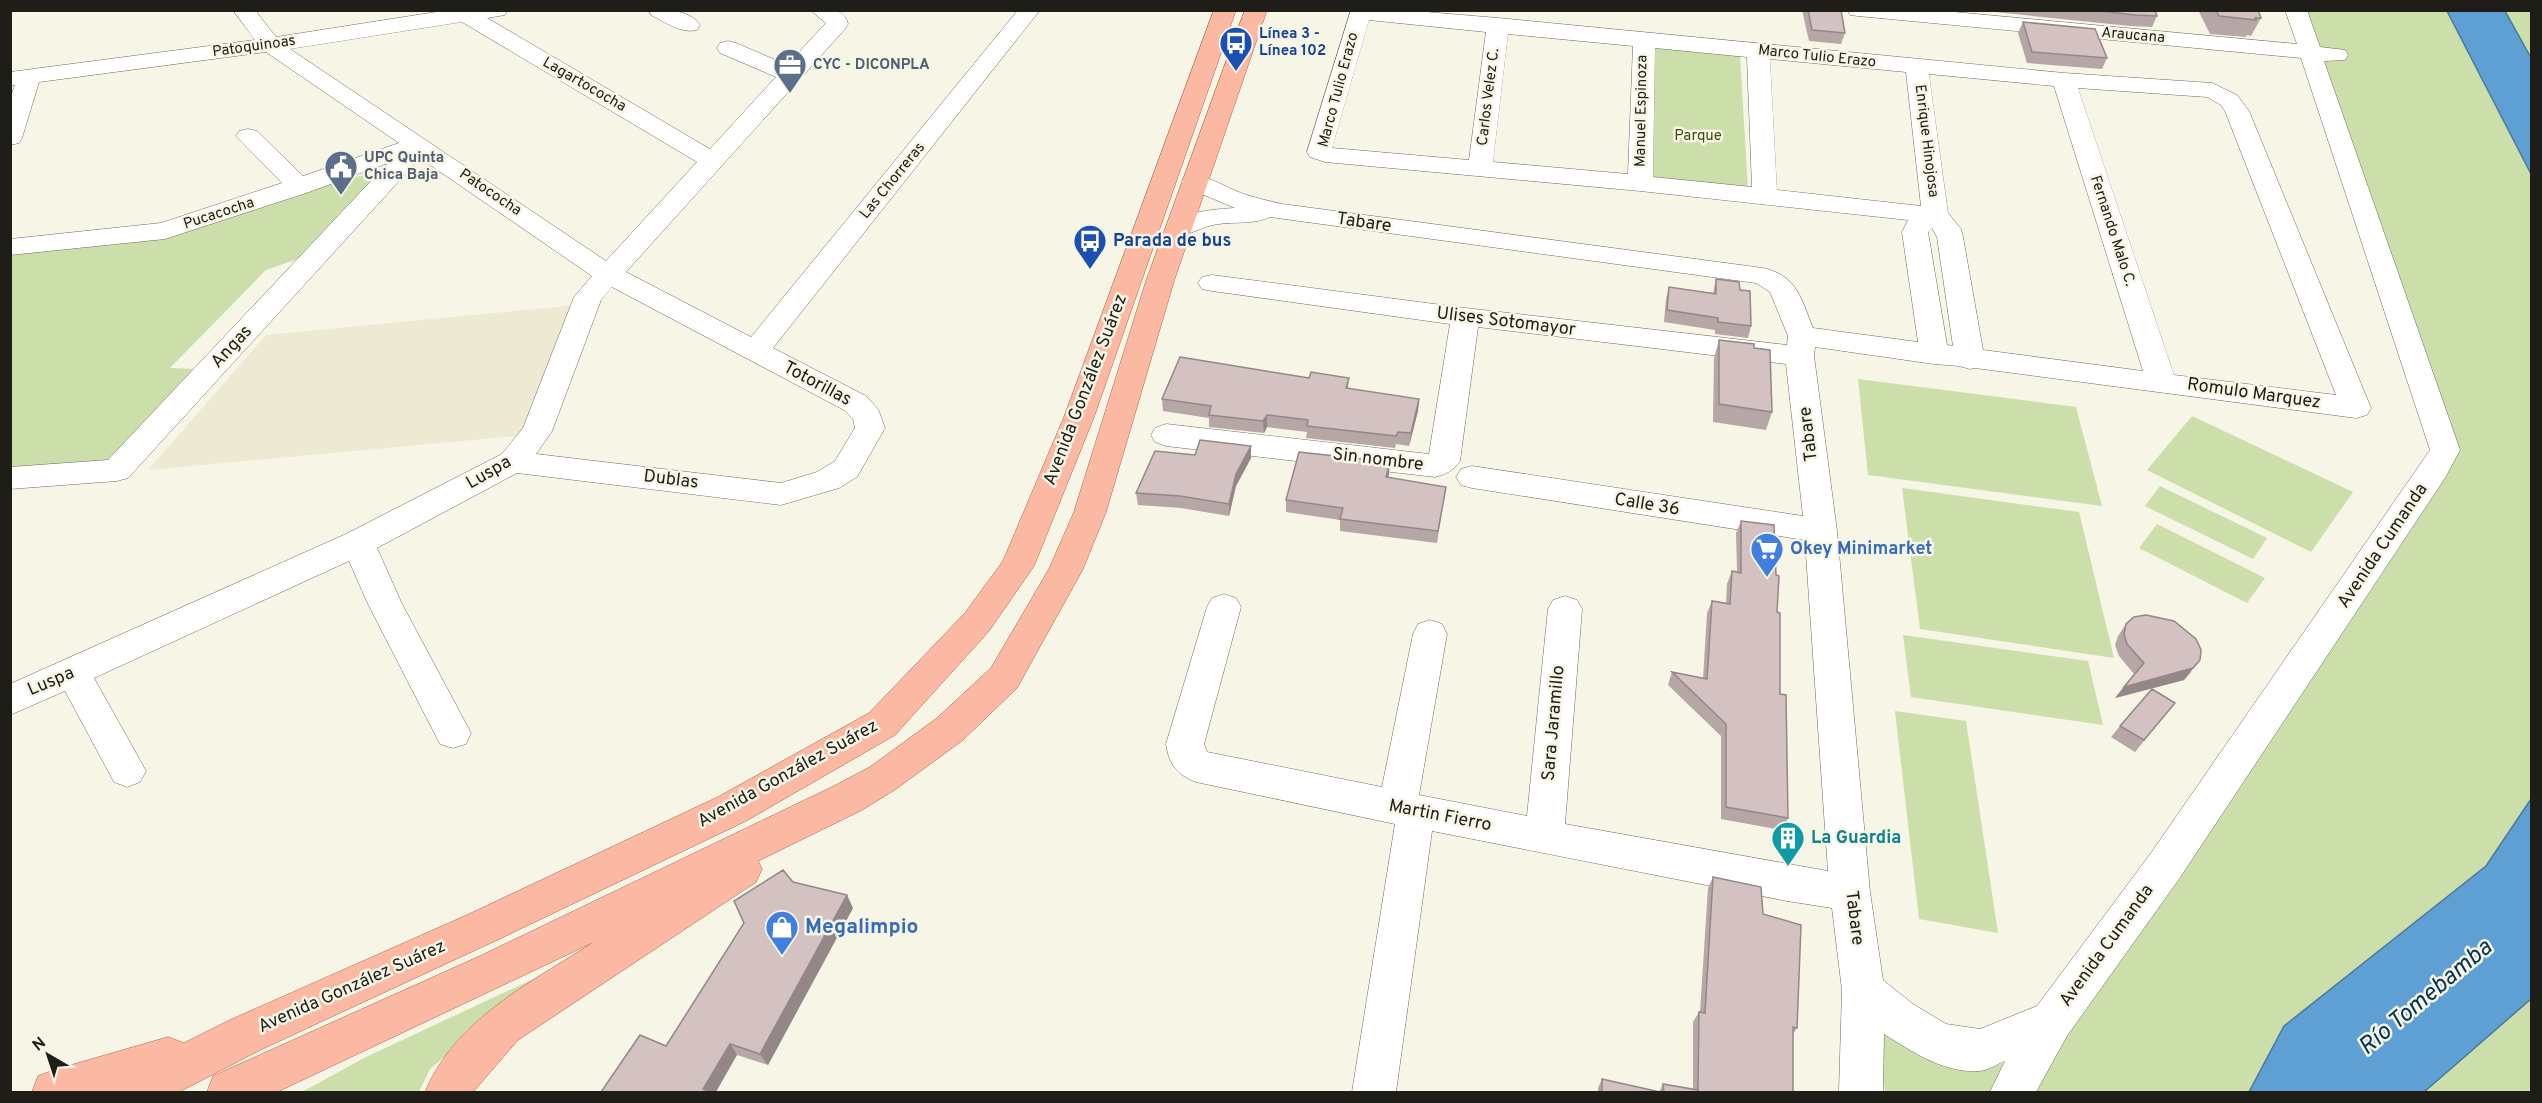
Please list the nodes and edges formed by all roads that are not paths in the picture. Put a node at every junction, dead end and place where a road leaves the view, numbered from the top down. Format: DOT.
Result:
graph roads {
  1 [pos="243,10"];
  2 [pos="497,10"];
  3 [pos="659,10"];
  4 [pos="820,10"];
  5 [pos="1225,10"];
  6 [pos="1256,10"];
  7 [pos="1858,10"];
  8 [pos="2089,10"];
  9 [pos="2296,10"];
  10 [pos="1865,11"];
  11 [pos="1026,12"];
  12 [pos="461,13"];
  13 [pos="689,25"];
  14 [pos="1498,25"];
  15 [pos="2097,33"];
  16 [pos="1644,39"];
  17 [pos="270,45"];
  18 [pos="728,48"];
  19 [pos="1758,51"];
  20 [pos="2324,54"];
  21 [pos="1917,66"];
  22 [pos="790,75"];
  23 [pos="20,78"];
  24 [pos="2064,80"];
  25 [pos="2212,90"];
  26 [pos="248,136"];
  27 [pos="10,138"];
  28 [pos="419,145"];
  29 [pos="711,160"];
  30 [pos="1480,169"];
  31 [pos="1194,182"];
  32 [pos="1640,183"];
  33 [pos="300,187"];
  34 [pos="1765,198"];
  35 [pos="1280,212"];
  36 [pos="1935,215"];
  37 [pos="1178,230"];
  38 [pos="10,247"];
  39 [pos="608,274"];
  40 [pos="1212,283"];
  41 [pos="1465,317"];
  42 [pos="1801,346"];
  43 [pos="755,351"];
  44 [pos="1934,355"];
  45 [pos="1970,360"];
  46 [pos="2161,381"];
  47 [pos="1166,435"];
  48 [pos="513,462"];
  49 [pos="1472,477"];
  50 [pos="10,478"];
  51 [pos="828,480"];
  52 [pos="1821,531"];
  53 [pos="358,543"];
  54 [pos="1224,607"];
  55 [pos="1564,609"];
  56 [pos="1430,634"];
  57 [pos="73,673"];
  58 [pos="10,700"];
  59 [pos="453,733"];
  60 [pos="127,771"];
  61 [pos="848,798"];
  62 [pos="1406,809"];
  63 [pos="1544,837"];
  64 [pos="1850,892"];
  65 [pos="1863,990"];
  66 [pos="2052,1021"];
  67 [pos="245,1035"];
  68 [pos="54,1092"];
  69 [pos="134,1092"];
  70 [pos="229,1092"];
  71 [pos="447,1092"];
  72 [pos="1374,1092"];
  73 [pos="1861,1092"];
  74 [pos="2012,1092"];
  1 -- 17 [label="street, Patococha"];
  2 -- 12 [label="street, Patoquinoas"];
  3 -- 13 [label="street"];
  4 -- 22 [label="street, Luspa"];
  5 -- 67 [label="main road, Avenida González Suárez"];
  6 -- 31 [label="main road, Avenida González Suárez"];
  7 -- 10 [label="street, Araucana"];
  8 -- 15 [label="street"];
  9 -- 20 [label="street, Avenida Cumanda"];
  10 -- 15 [label="street, Araucana"];
  11 -- 43 [label="street, Las Chorreras"];
  12 -- 17 [label="street, Patoquinoas"];
  12 -- 29 [label="street, Lagartococha"];
  14 -- 16 [label="street, Marco Tulio Erazo"];
  14 -- 30 [label="street, Carlos Velez C."];
  14 -- 30 [label="street, Marco Tulio Erazo"];
  15 -- 20 [label="street, Araucana"];
  16 -- 19 [label="street, Marco Tulio Erazo"];
  16 -- 32 [label="street, Manuel Espinoza"];
  17 -- 23 [label="street, Patoquinoas"];
  17 -- 28 [label="street, Patococha"];
  18 -- 22 [label="street"];
  19 -- 21 [label="street, Marco Tulio Erazo"];
  19 -- 34 [label="street"];
  20 -- 66 [label="street, Avenida Cumanda"];
  21 -- 24 [label="street, Marco Tulio Erazo"];
  21 -- 36 [label="street, Enrique Hinojosa"];
  22 -- 29 [label="street, Luspa"];
  23 -- 27 [label="street"];
  24 -- 25 [label="street, Marco Tulio Erazo"];
  24 -- 46 [label="street, Fernando Malo C."];
  25 -- 46 [label="street, Romulo Marquez"];
  26 -- 33 [label="street"];
  28 -- 33 [label="street, Pucacocha"];
  28 -- 39 [label="street, Patococha"];
  28 -- 50 [label="street, Angas"];
  29 -- 39 [label="street, Luspa"];
  30 -- 32 [label="street, Marco Tulio Erazo"];
  31 -- 35 [label="street, Tabare"];
  31 -- 37 [label="main road, Avenida González Suárez"];
  32 -- 34 [label="street, Marco Tulio Erazo"];
  33 -- 38 [label="street, Pucacocha"];
  34 -- 36 [label="street, Marco Tulio Erazo"];
  35 -- 37 [label="street, Tabare"];
  35 -- 42 [label="street, Tabare"];
  36 -- 44 [label="street, Enrique Hinojosa"];
  36 -- 45 [label="street, Enrique Hinojosa"];
  37 -- 61 [label="main road, Avenida González Suárez"];
  39 -- 43 [label="street, Patococha"];
  39 -- 48 [label="street, Luspa"];
  40 -- 41 [label="street, Ulises Sotomayor"];
  41 -- 42 [label="street, Ulises Sotomayor"];
  41 -- 47 [label="street, Sin nombre"];
  42 -- 44 [label="street, Romulo Marquez"];
  42 -- 52 [label="street, Tabare"];
  43 -- 51 [label="street, Totorillas"];
  44 -- 45 [label="street, Romulo Marquez"];
  45 -- 46 [label="street, Romulo Marquez"];
  48 -- 51 [label="street, Dublas"];
  48 -- 53 [label="street, Luspa"];
  49 -- 52 [label="street, Calle 36"];
  52 -- 64 [label="street, Tabare"];
  53 -- 57 [label="street, Luspa"];
  53 -- 59 [label="street"];
  54 -- 62 [label="street, Martin Fierro"];
  55 -- 63 [label="street, Sara Jaramillo"];
  56 -- 62 [label="street"];
  57 -- 58 [label="street, Luspa"];
  57 -- 60 [label="street"];
  61 -- 70 [label="main road, Avenida González Suárez"];
  61 -- 71 [label="main road"];
  62 -- 63 [label="street, Martin Fierro"];
  62 -- 72 [label="street"];
  63 -- 64 [label="street, Martin Fierro"];
  64 -- 65 [label="street, Tabare"];
  65 -- 66 [label="street, Avenida Cumanda"];
  65 -- 73 [label="street, Tabare"];
  66 -- 74 [label="street, Avenida Cumanda"];
  67 -- 68 [label="main road"];
  67 -- 69 [label="main road, Avenida González Suárez"];
}
